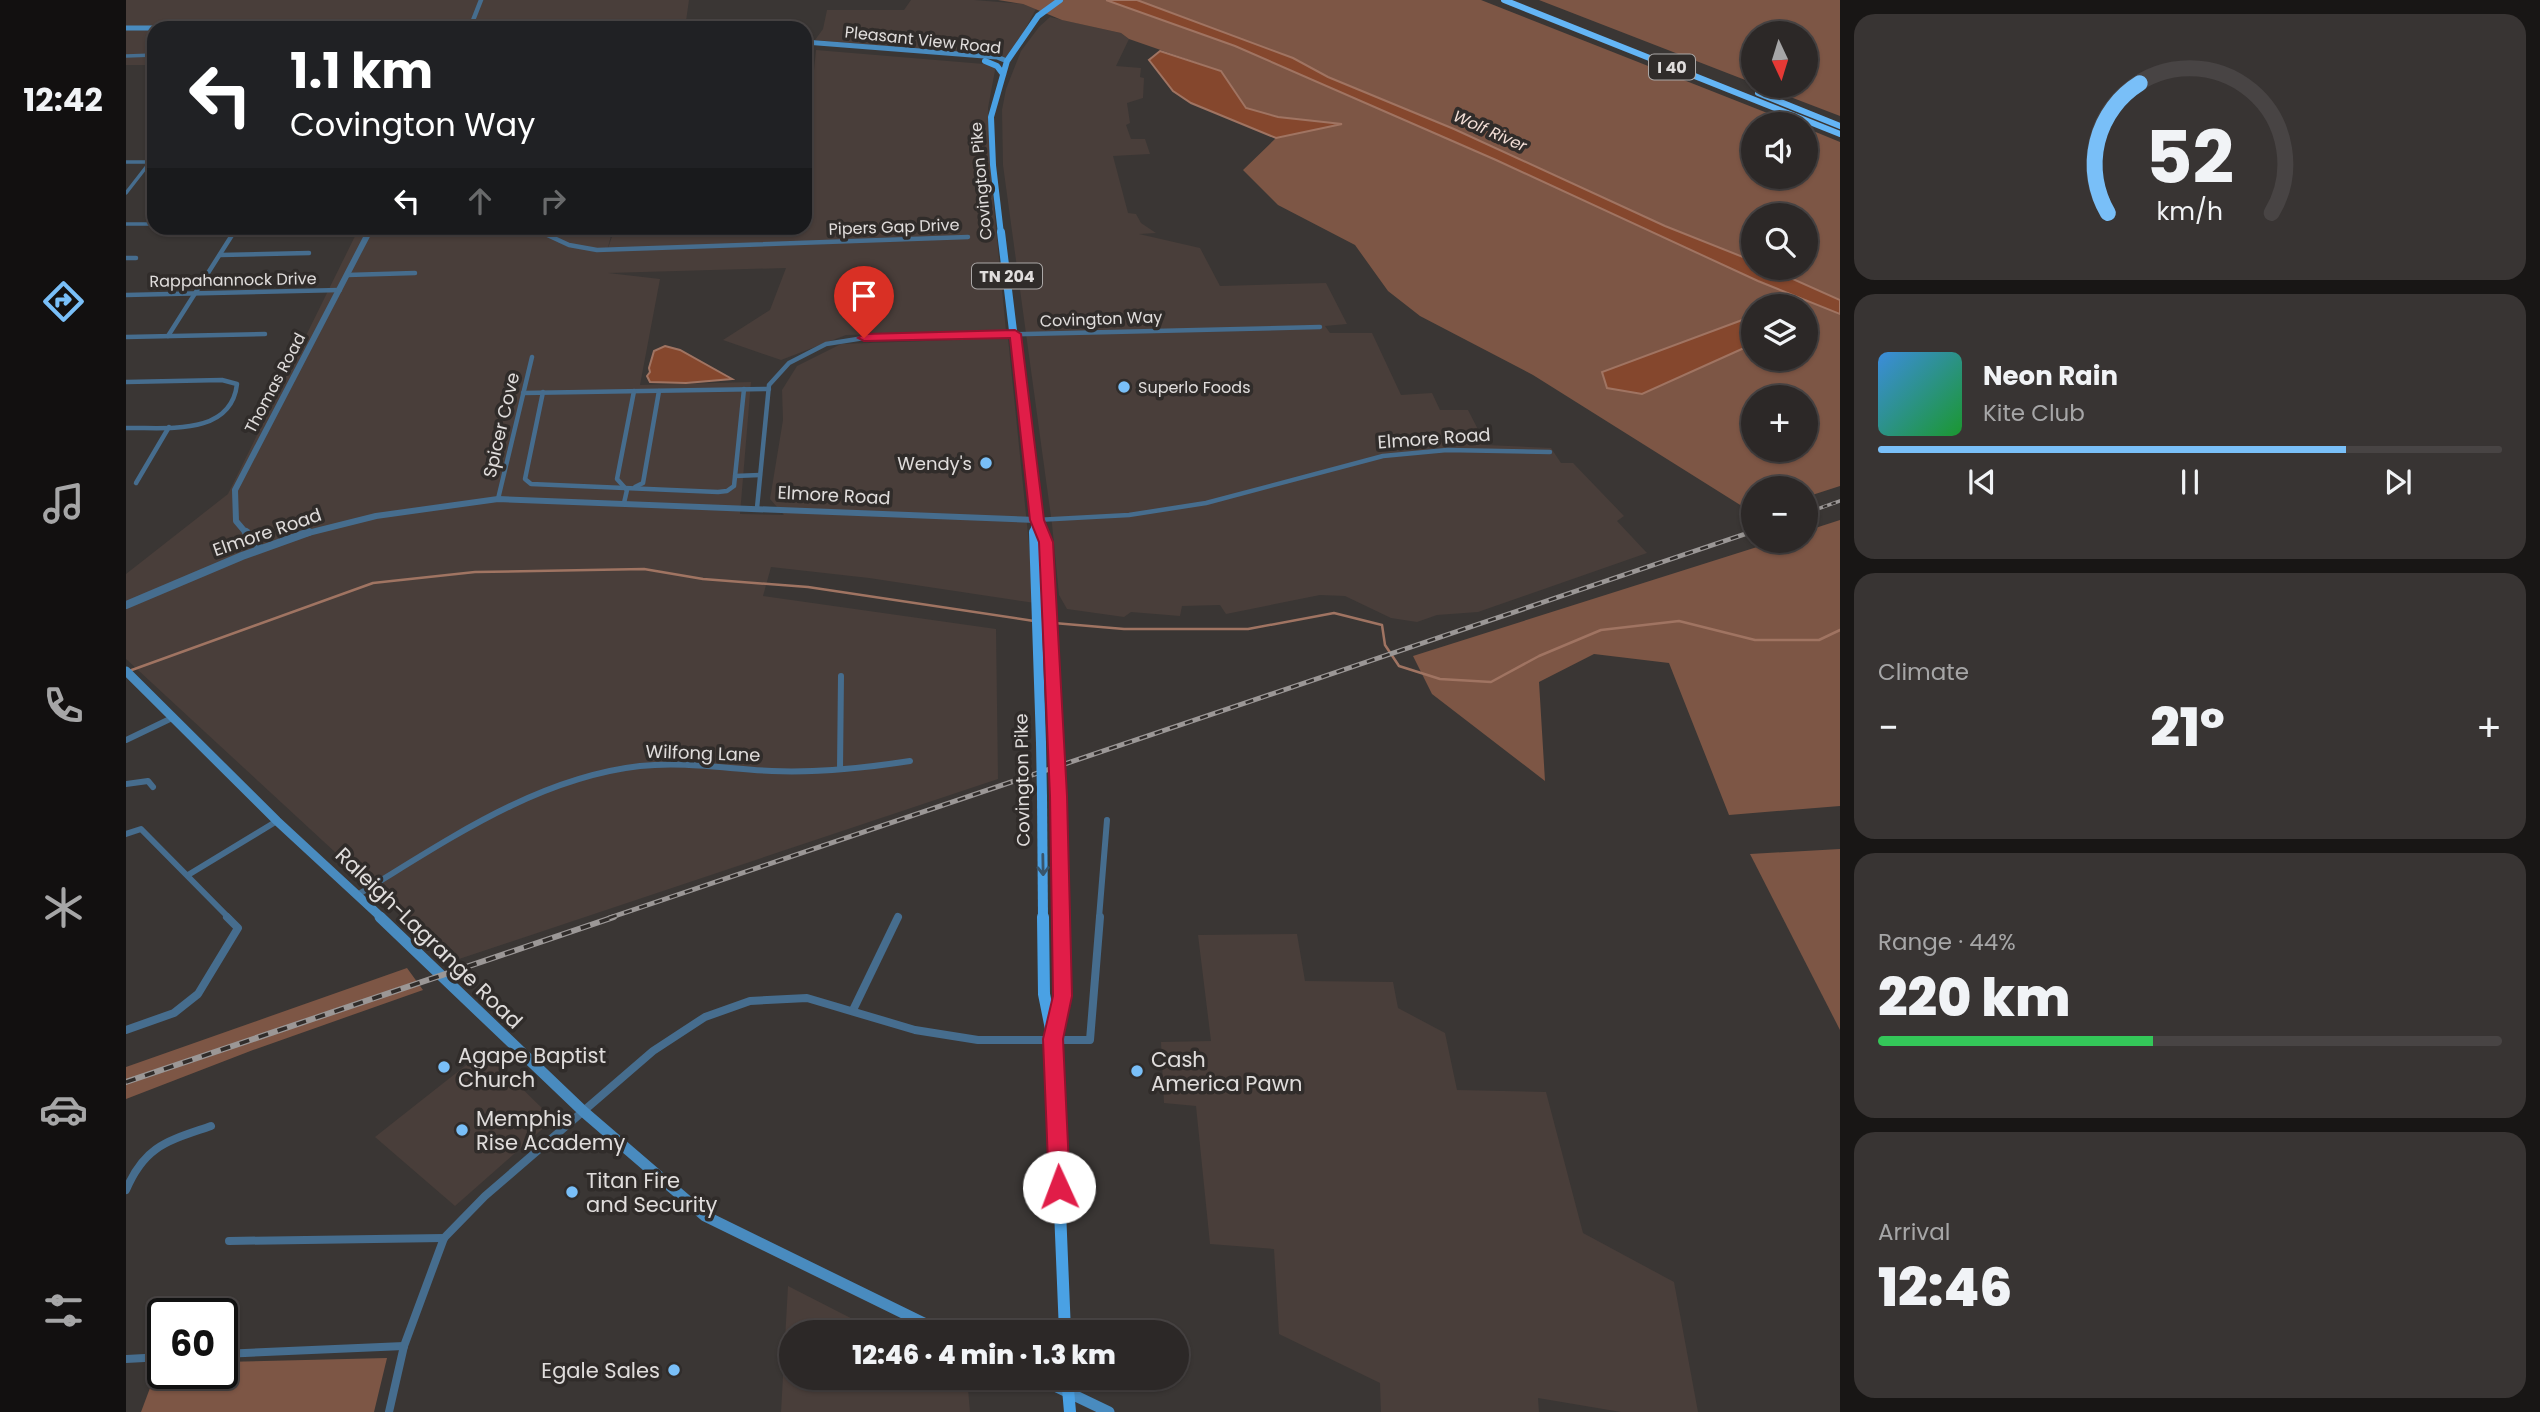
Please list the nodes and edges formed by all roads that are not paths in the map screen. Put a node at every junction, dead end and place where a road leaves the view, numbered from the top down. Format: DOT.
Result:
graph roads {
  1 [pos="481,0"];
  2 [pos="1050,0"];
  3 [pos="1060,0"];
  4 [pos="1504,0"];
  5 [pos="1518,0"];
  6 [pos="1038,14"];
  7 [pos="473,21"];
  8 [pos="126,27"];
  9 [pos="147,27"];
  10 [pos="812,45"];
  11 [pos="147,55"];
  12 [pos="948,55"];
  13 [pos="126,56"];
  14 [pos="985,61"];
  15 [pos="1007,61"];
  16 [pos="1003,74"];
  17 [pos="1840,125"];
  18 [pos="1840,134"];
  19 [pos="147,160"];
  20 [pos="126,162"];
  21 [pos="147,167"];
  22 [pos="126,193"];
  23 [pos="147,224"];
  24 [pos="126,225"];
  25 [pos="233,235"];
  26 [pos="367,235"];
  27 [pos="548,235"];
  28 [pos="968,237"];
  29 [pos="309,253"];
  30 [pos="220,255"];
  31 [pos="126,258"];
  32 [pos="136,258"];
  33 [pos="415,273"];
  34 [pos="347,275"];
  35 [pos="340,290"];
  36 [pos="196,293"];
  37 [pos="126,295"];
  38 [pos="1320,327"];
  39 [pos="265,334"];
  40 [pos="1015,334"];
  41 [pos="168,336"];
  42 [pos="126,337"];
  43 [pos="532,357"];
  44 [pos="126,382"];
  45 [pos="744,389"];
  46 [pos="769,389"];
  47 [pos="634,391"];
  48 [pos="659,391"];
  49 [pos="523,393"];
  50 [pos="543,393"];
  51 [pos="169,427"];
  52 [pos="126,428"];
  53 [pos="1550,452"];
  54 [pos="760,475"];
  55 [pos="735,476"];
  56 [pos="136,483"];
  57 [pos="634,487"];
  58 [pos="625,489"];
  59 [pos="498,499"];
  60 [pos="624,503"];
  61 [pos="757,508"];
  62 [pos="1037,520"];
  63 [pos="260,548"];
  64 [pos="126,605"];
  65 [pos="126,671"];
  66 [pos="841,676"];
  67 [pos="172,718"];
  68 [pos="126,740"];
  69 [pos="910,761"];
  70 [pos="840,769"];
  71 [pos="126,784"];
  72 [pos="153,787"];
  73 [pos="1107,820"];
  74 [pos="277,821"];
  75 [pos="126,834"];
  76 [pos="188,875"];
  77 [pos="357,895"];
  78 [pos="898,917"];
  79 [pos="853,1010"];
  80 [pos="126,1030"];
  81 [pos="1053,1039"];
  82 [pos="583,1112"];
  83 [pos="211,1126"];
  84 [pos="126,1190"];
  85 [pos="444,1238"];
  86 [pos="229,1241"];
  87 [pos="917,1320"];
  88 [pos="1065,1320"];
  89 [pos="404,1346"];
  90 [pos="238,1353"];
  91 [pos="147,1358"];
  92 [pos="126,1359"];
  93 [pos="1062,1390"];
  94 [pos="1068,1390"];
  95 [pos="1068,1393"];
  96 [pos="389,1412"];
  97 [pos="1064,1412"];
  98 [pos="1070,1412"];
  99 [pos="1109,1412"];
  1 -- 7 [label="street"];
  2 -- 6 [label="main road, Covington Pike / TN 204"];
  3 -- 6 [label="main road, Covington Pike / TN 204"];
  4 -- 18 [label="highway, I 40"];
  5 -- 17 [label="highway, I 40"];
  6 -- 15 [label="main road, Covington Pike / TN 204"];
  8 -- 9 [label="main road"];
  10 -- 12 [label="main road, Pleasant View Road"];
  11 -- 13 [label="street"];
  12 -- 14 [label="main road, Pleasant View Road"];
  12 -- 15 [label="main road, Pleasant View Road"];
  14 -- 15 [label="main road, Pleasant View Road"];
  14 -- 16 [label="main road"];
  15 -- 16 [label="main road, Covington Pike / TN 204"];
  16 -- 40 [label="main road, Covington Pike / TN 204"];
  19 -- 20 [label="street"];
  21 -- 22 [label="street"];
  23 -- 24 [label="street"];
  25 -- 30 [label="street"];
  26 -- 34 [label="street, Thomas Road"];
  27 -- 28 [label="street, Pipers Gap Drive"];
  29 -- 30 [label="street"];
  30 -- 36 [label="street"];
  31 -- 32 [label="street"];
  33 -- 34 [label="street"];
  34 -- 35 [label="street, Thomas Road"];
  35 -- 36 [label="street, Rappahannock Drive"];
  35 -- 63 [label="street, Thomas Road"];
  36 -- 37 [label="street, Rappahannock Drive"];
  36 -- 41 [label="street"];
  38 -- 40 [label="street, Covington Way"];
  39 -- 41 [label="street"];
  40 -- 46 [label="street, Covington Way"];
  40 -- 62 [label="main road, Covington Pike / TN 204"];
  41 -- 42 [label="street"];
  43 -- 49 [label="street, Spicer Cove"];
  44 -- 51 [label="street"];
  45 -- 46 [label="street"];
  45 -- 48 [label="street"];
  45 -- 55 [label="street"];
  46 -- 54 [label="street"];
  47 -- 48 [label="street"];
  47 -- 50 [label="street"];
  47 -- 58 [label="street"];
  48 -- 57 [label="street"];
  49 -- 50 [label="street"];
  49 -- 59 [label="street, Spicer Cove"];
  50 -- 58 [label="street"];
  51 -- 52 [label="street"];
  51 -- 56 [label="street"];
  53 -- 62 [label="street, Elmore Road"];
  54 -- 55 [label="street"];
  54 -- 61 [label="street"];
  55 -- 57 [label="street"];
  57 -- 58 [label="street"];
  58 -- 60 [label="street"];
  59 -- 60 [label="street, Elmore Road"];
  59 -- 63 [label="street, Elmore Road"];
  60 -- 61 [label="street, Elmore Road"];
  61 -- 62 [label="street, Elmore Road"];
  62 -- 81 [label="main road, Covington Pike / TN 204, one-way, bridge"];
  62 -- 81 [label="main road, Covington Pike / TN 204, bridge"];
  63 -- 64 [label="street, Elmore Road"];
  65 -- 67 [label="main road, Raleigh-Lagrange Road"];
  66 -- 70 [label="street"];
  67 -- 68 [label="street"];
  67 -- 74 [label="main road, Raleigh-Lagrange Road"];
  69 -- 70 [label="street, Wilfong Lane"];
  70 -- 77 [label="street, Wilfong Lane"];
  71 -- 72 [label="street"];
  73 -- 81 [label="street"];
  74 -- 76 [label="street"];
  74 -- 77 [label="main road, Raleigh-Lagrange Road"];
  75 -- 76 [label="street"];
  76 -- 80 [label="street"];
  77 -- 82 [label="main road, Raleigh-Lagrange Road"];
  78 -- 79 [label="street"];
  79 -- 81 [label="street"];
  79 -- 82 [label="street"];
  81 -- 88 [label="main road, Covington Pike / TN 204"];
  82 -- 85 [label="street"];
  82 -- 87 [label="main road, Raleigh-Lagrange Road"];
  83 -- 84 [label="street"];
  85 -- 86 [label="street"];
  85 -- 89 [label="street"];
  89 -- 90 [label="street"];
  89 -- 96 [label="street"];
  91 -- 92 [label="street"];
  93 -- 95 [label="main road"];
  94 -- 95 [label="main road"];
  95 -- 97 [label="main road"];
  95 -- 98 [label="main road"];
  95 -- 99 [label="main road"];
}
